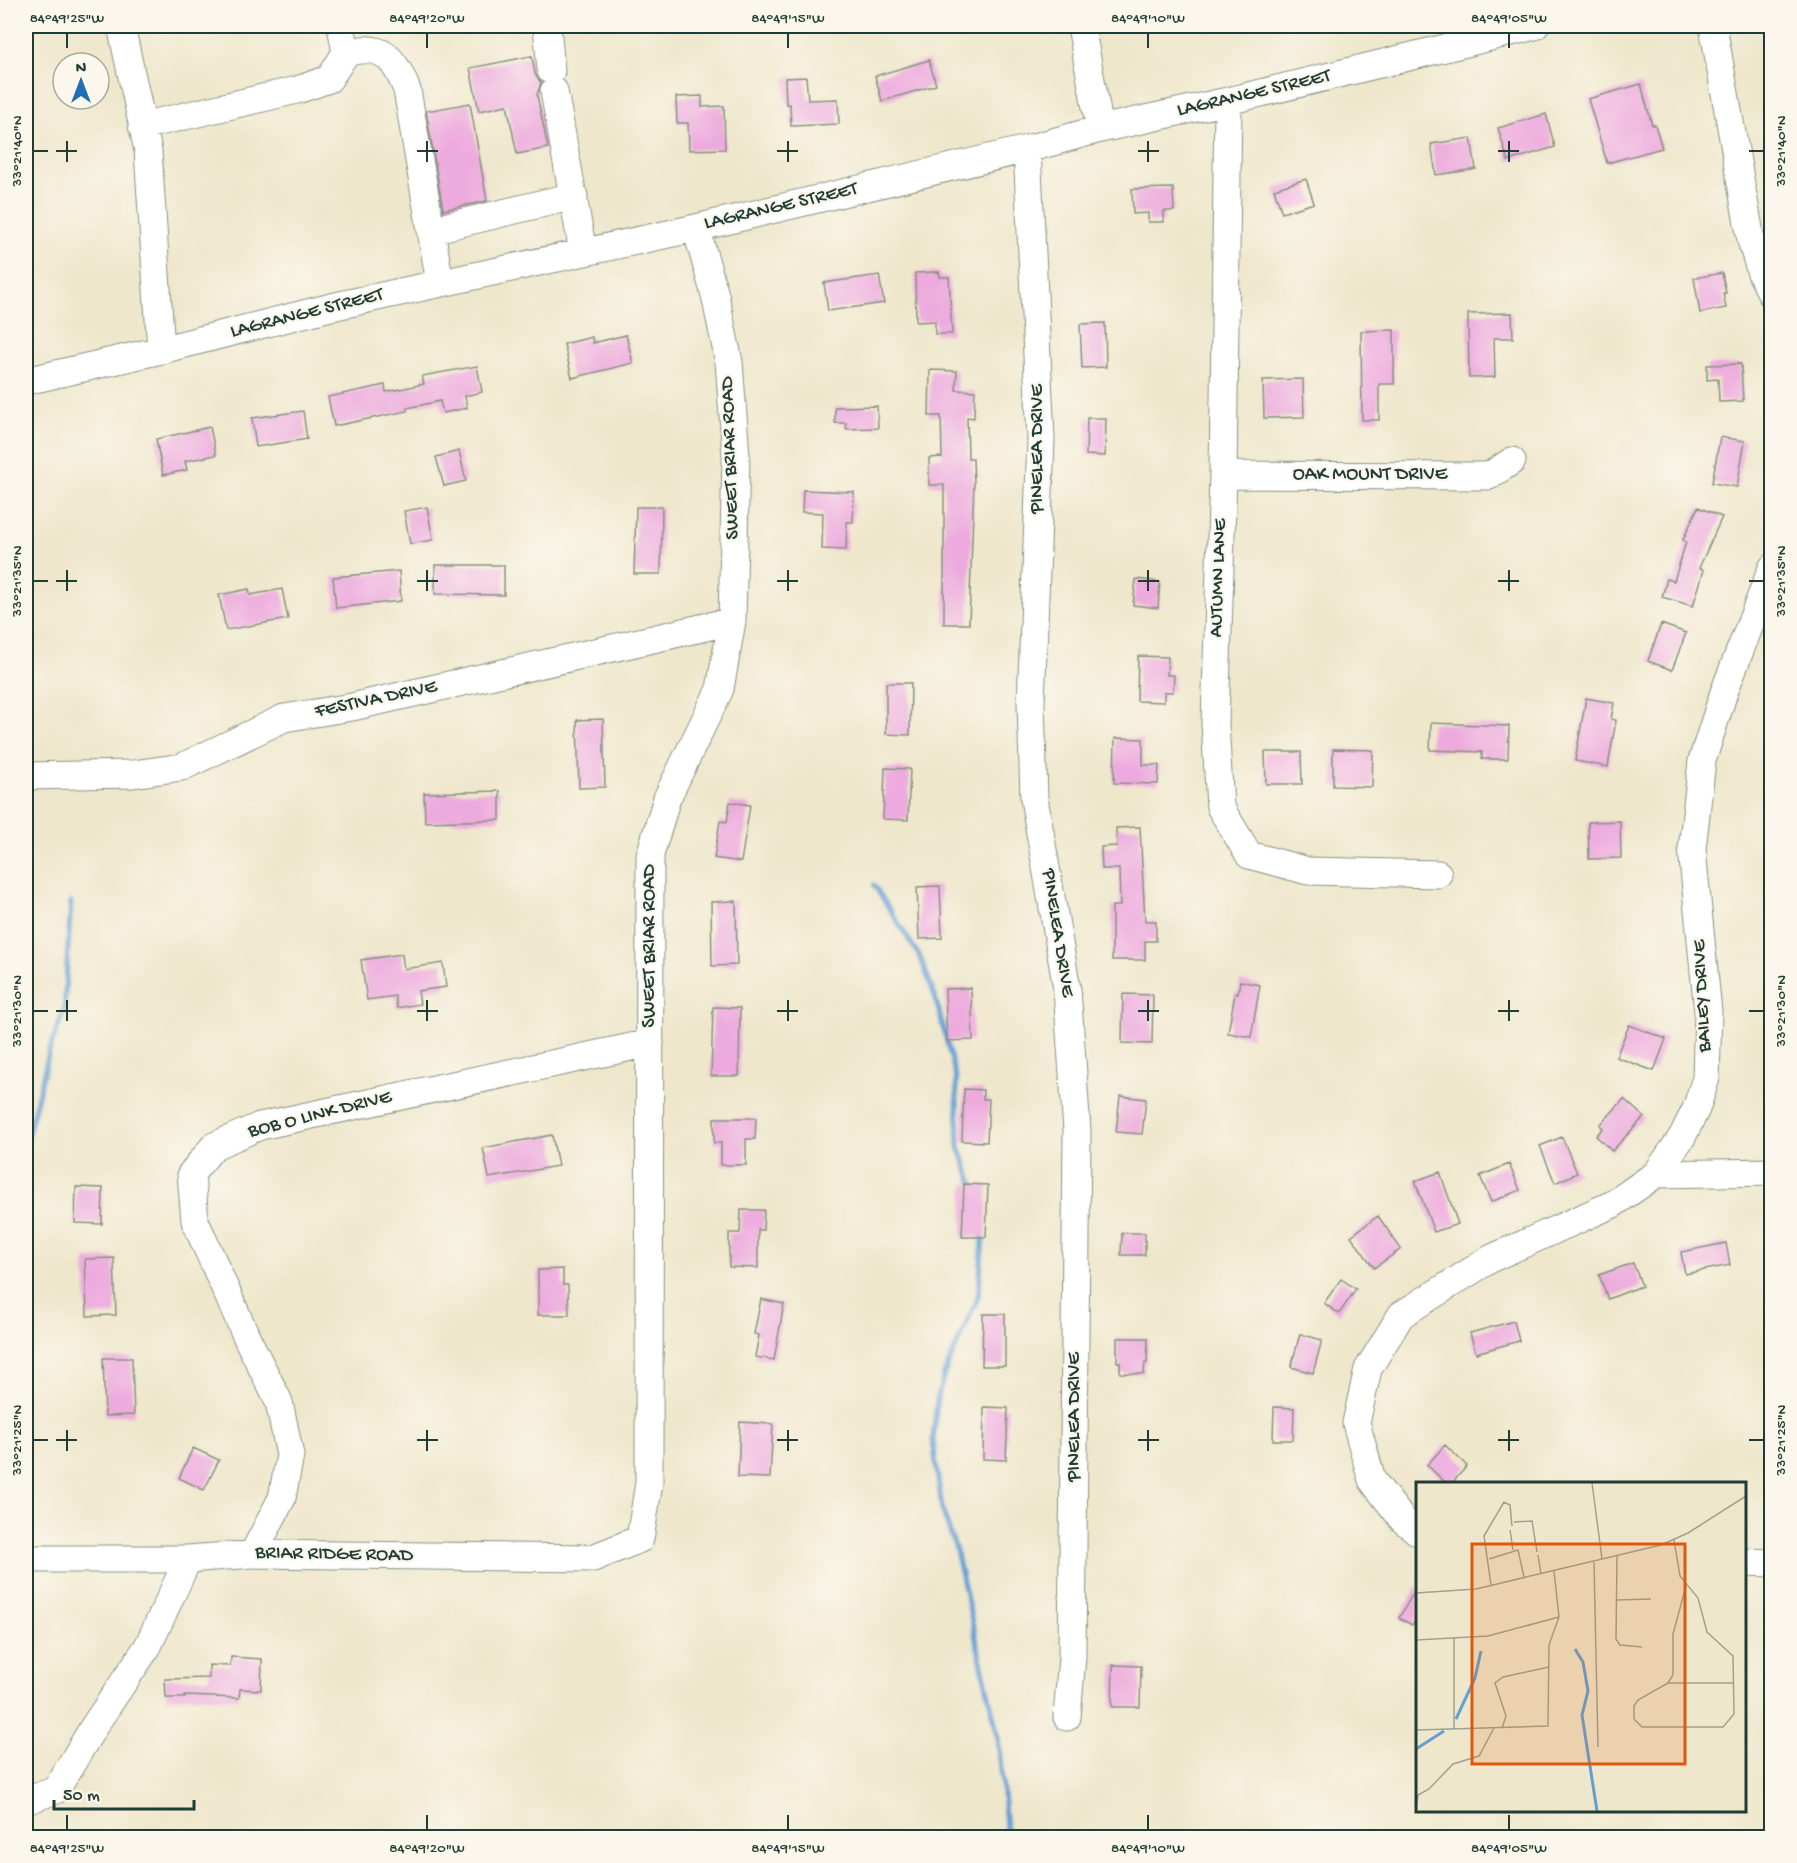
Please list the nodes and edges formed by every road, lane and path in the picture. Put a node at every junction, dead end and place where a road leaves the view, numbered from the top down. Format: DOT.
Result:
graph roads {
  1 [pos="121,26"];
  2 [pos="341,26"];
  3 [pos="547,26"];
  4 [pos="1081,26"];
  5 [pos="1535,26"];
  6 [pos="1713,26"];
  7 [pos="346,53"];
  8 [pos="1228,101"];
  9 [pos="142,126"];
  10 [pos="1100,129"];
  11 [pos="1027,149"];
  12 [pos="574,196"];
  13 [pos="696,228"];
  14 [pos="431,230"];
  15 [pos="583,252"];
  16 [pos="440,283"];
  17 [pos="1772,295"];
  18 [pos="161,350"];
  19 [pos="26,381"];
  20 [pos="1512,461"];
  21 [pos="1223,475"];
  22 [pos="1772,568"];
  23 [pos="732,621"];
  24 [pos="26,776"];
  25 [pos="1438,874"];
  26 [pos="650,1043"];
  27 [pos="1772,1172"];
  28 [pos="1656,1174"];
  29 [pos="1416,1530"];
  30 [pos="640,1539"];
  31 [pos="253,1554"];
  32 [pos="26,1559"];
  33 [pos="188,1559"];
  34 [pos="1746,1562"];
  35 [pos="1772,1563"];
  36 [pos="1067,1717"];
  37 [pos="26,1801"];
  1 -- 9 [label="street"];
  2 -- 7 [label="street"];
  3 -- 12 [label="street"];
  4 -- 10 [label="street"];
  5 -- 8 [label="street, LAGRANGE STREET"];
  6 -- 17 [label="street"];
  7 -- 9 [label="street"];
  7 -- 14 [label="street"];
  8 -- 10 [label="street, LAGRANGE STREET"];
  8 -- 21 [label="street, AUTUMN LANE"];
  9 -- 18 [label="street"];
  10 -- 11 [label="street, LAGRANGE STREET"];
  11 -- 13 [label="street, LAGRANGE STREET"];
  11 -- 36 [label="street, PINELEA DRIVE"];
  12 -- 14 [label="street"];
  12 -- 15 [label="street"];
  13 -- 15 [label="street, LAGRANGE STREET"];
  13 -- 23 [label="street, SWEET BRIAR ROAD"];
  14 -- 16 [label="street"];
  15 -- 16 [label="street, LAGRANGE STREET"];
  16 -- 18 [label="street, LAGRANGE STREET"];
  18 -- 19 [label="street, LAGRANGE STREET"];
  20 -- 21 [label="street, OAK MOUNT DRIVE"];
  21 -- 25 [label="street, AUTUMN LANE"];
  22 -- 28 [label="street, BAILEY DRIVE"];
  23 -- 24 [label="street, FESTIVA DRIVE"];
  23 -- 26 [label="street, SWEET BRIAR ROAD"];
  26 -- 30 [label="street, SWEET BRIAR ROAD"];
  26 -- 31 [label="street, BOB O LINK DRIVE"];
  27 -- 28 [label="street"];
  28 -- 29 [label="street, BAILEY DRIVE"];
  30 -- 31 [label="street, BRIAR RIDGE ROAD"];
  31 -- 33 [label="street, BRIAR RIDGE ROAD"];
  32 -- 33 [label="street, BRIAR RIDGE ROAD"];
  33 -- 37 [label="street"];
  34 -- 35 [label="street"];
}
